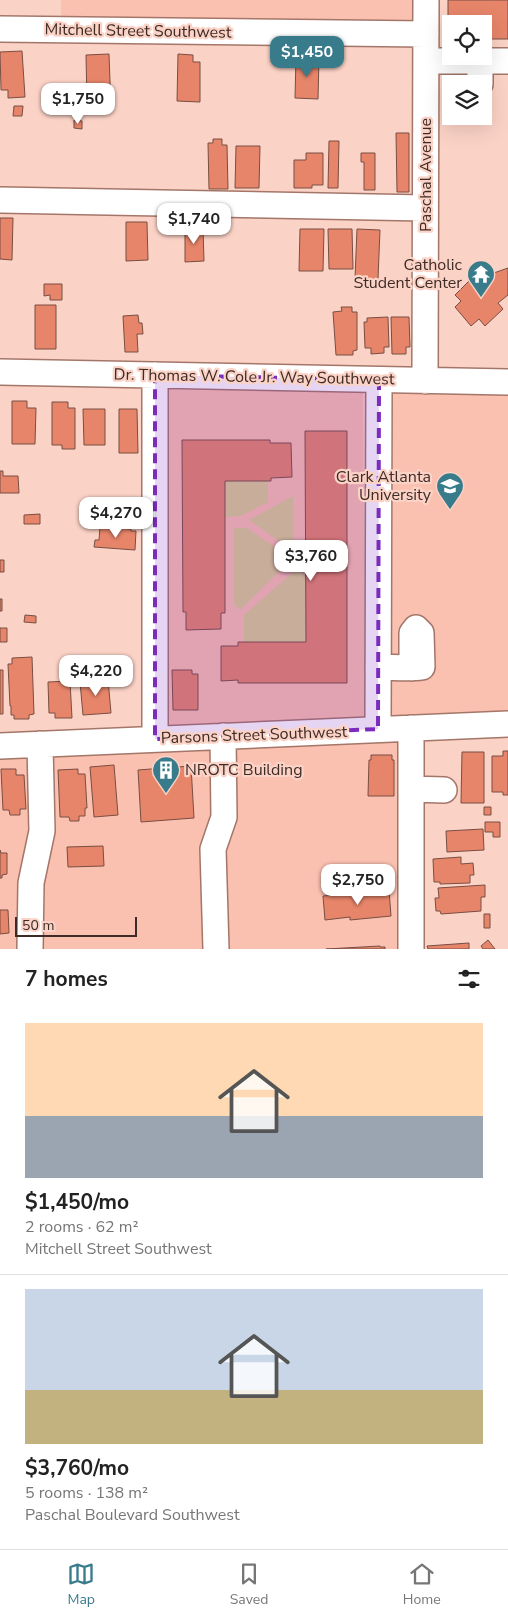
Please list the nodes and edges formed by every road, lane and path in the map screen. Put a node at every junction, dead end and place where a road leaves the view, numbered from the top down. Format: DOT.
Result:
graph roads {
  1 [pos="426,0"];
  2 [pos="0,29"];
  3 [pos="426,34"];
  4 [pos="426,61"];
  5 [pos="508,61"];
  6 [pos="480,72"];
  7 [pos="0,200"];
  8 [pos="425,208"];
  9 [pos="0,372"];
  10 [pos="155,375"];
  11 [pos="379,380"];
  12 [pos="425,381"];
  13 [pos="508,382"];
  14 [pos="378,667"];
  15 [pos="417,667"];
  16 [pos="508,724"];
  17 [pos="411,728"];
  18 [pos="378,729"];
  19 [pos="223,736"];
  20 [pos="155,739"];
  21 [pos="40,744"];
  22 [pos="0,746"];
  23 [pos="411,790"];
  24 [pos="444,790"];
  25 [pos="30,949"];
  26 [pos="216,949"];
  27 [pos="411,949"];
  1 -- 3 [label="street, Paschal Avenue"];
  2 -- 3 [label="street, Mitchell Street Southwest"];
  3 -- 4 [label="street, Paschal Avenue"];
  4 -- 6 [label="street"];
  4 -- 8 [label="street, Paschal Avenue"];
  5 -- 6 [label="street"];
  7 -- 8 [label="street"];
  8 -- 12 [label="street, Paschal Avenue"];
  9 -- 10 [label="street, Dr. Thomas W. Cole Jr. Way Southwest"];
  10 -- 11 [label="street, Dr. Thomas W. Cole Jr. Way Southwest"];
  10 -- 20 [label="street"];
  11 -- 12 [label="street, Dr. Thomas W. Cole Jr. Way Southwest"];
  11 -- 14 [label="street"];
  12 -- 13 [label="street, Dr. Thomas W. Cole Jr. Way Southwest"];
  14 -- 15 [label="street"];
  14 -- 18 [label="street"];
  16 -- 17 [label="street, Parsons Street Southwest"];
  17 -- 18 [label="street, Parsons Street Southwest"];
  17 -- 23 [label="street"];
  18 -- 19 [label="street, Parsons Street Southwest"];
  19 -- 20 [label="street, Parsons Street Southwest"];
  19 -- 26 [label="street"];
  20 -- 21 [label="street, Parsons Street Southwest"];
  21 -- 22 [label="street, Parsons Street Southwest"];
  21 -- 25 [label="street"];
  23 -- 24 [label="street"];
  23 -- 27 [label="street"];
}
